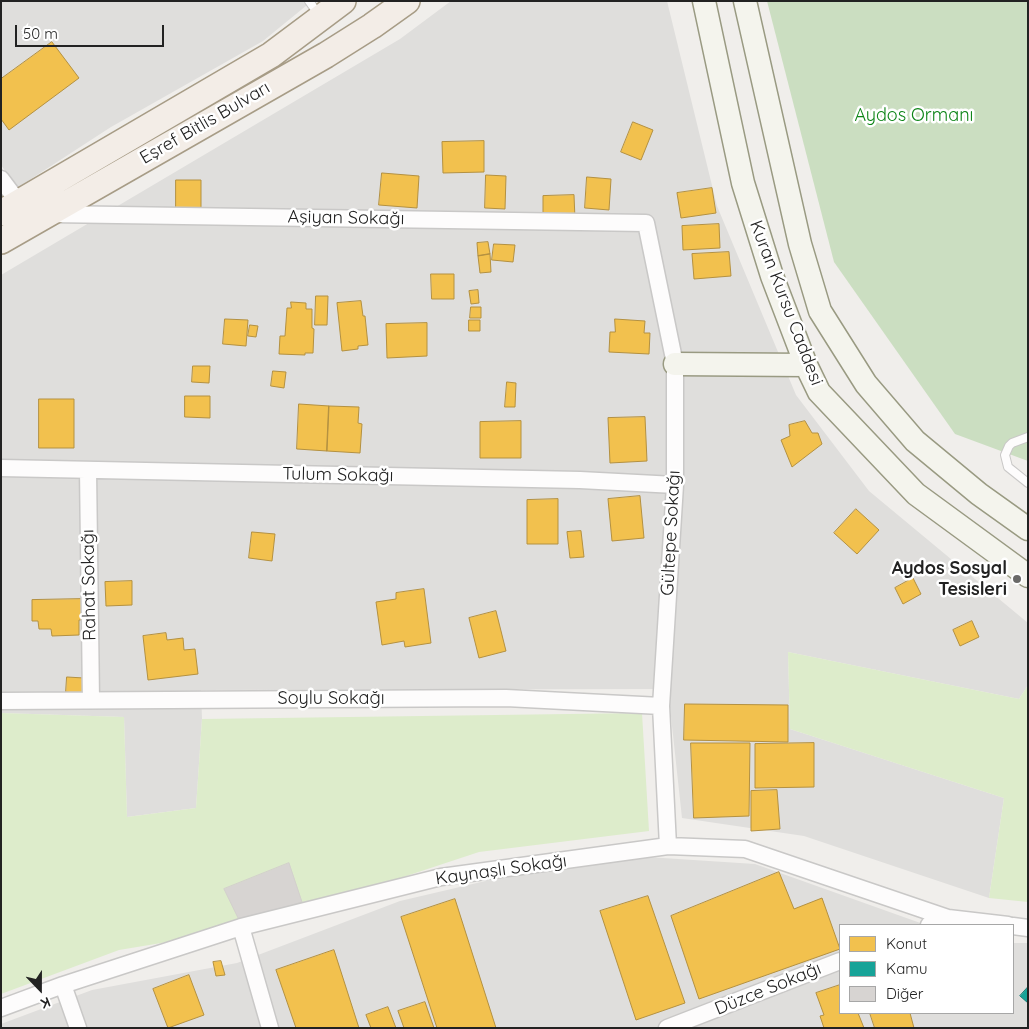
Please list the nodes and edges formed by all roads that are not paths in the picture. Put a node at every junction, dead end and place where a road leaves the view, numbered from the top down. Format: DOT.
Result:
graph roads {
  1 [pos="343,1"];
  2 [pos="407,1"];
  3 [pos="704,1"];
  4 [pos="745,1"];
  5 [pos="315,10"];
  6 [pos="1,179"];
  7 [pos="10,208"];
  8 [pos="46,214"];
  9 [pos="646,223"];
  10 [pos="1,241"];
  11 [pos="675,364"];
  12 [pos="806,365"];
  13 [pos="1028,438"];
  14 [pos="1,468"];
  15 [pos="88,470"];
  16 [pos="1028,483"];
  17 [pos="675,485"];
  18 [pos="1028,529"];
  19 [pos="1028,576"];
  20 [pos="91,700"];
  21 [pos="1,701"];
  22 [pos="661,706"];
  23 [pos="668,846"];
  24 [pos="948,918"];
  25 [pos="933,924"];
  26 [pos="999,924"];
  27 [pos="1014,926"];
  28 [pos="242,927"];
  29 [pos="1028,928"];
  30 [pos="839,960"];
  31 [pos="63,985"];
  32 [pos="1,1008"];
  33 [pos="695,1023"];
  34 [pos="78,1028"];
  35 [pos="270,1028"];
  36 [pos="667,1028"];
  1 -- 5 [label="main road, Eşref Bitlis Bulvarı"];
  2 -- 8 [label="main road, Eşref Bitlis Bulvarı"];
  3 -- 12 [label="main road, Kuran Kursu Caddesi"];
  4 -- 18 [label="main road, Kuran Kursu Caddesi"];
  5 -- 7 [label="main road, Eşref Bitlis Bulvarı"];
  6 -- 7 [label="street"];
  8 -- 9 [label="street, Aşiyan Sokağı"];
  8 -- 10 [label="main road, Eşref Bitlis Bulvarı"];
  9 -- 11 [label="street, Gültepe Sokağı"];
  11 -- 12 [label="main road"];
  11 -- 17 [label="street, Gültepe Sokağı"];
  12 -- 19 [label="main road, Kuran Kursu Caddesi"];
  13 -- 16 [label="lane"];
  14 -- 15 [label="street, Tulum Sokağı"];
  15 -- 17 [label="street, Tulum Sokağı"];
  15 -- 20 [label="street, Rahat Sokağı"];
  17 -- 22 [label="street, Gültepe Sokağı"];
  20 -- 21 [label="street, Soylu Sokağı"];
  20 -- 22 [label="street, Soylu Sokağı"];
  22 -- 23 [label="street, Gültepe Sokağı"];
  23 -- 24 [label="street, Kaynaşlı Sokağı"];
  23 -- 28 [label="street, Kaynaşlı Sokağı"];
  24 -- 25 [label="street"];
  24 -- 26 [label="street, Kaynaşlı Sokağı"];
  27 -- 29 [label="street"];
  28 -- 31 [label="street, Kaynaşlı Sokağı"];
  28 -- 35 [label="street"];
  30 -- 33 [label="street, Düzce Sokağı"];
  31 -- 32 [label="street, Kaynaşlı Sokağı"];
  31 -- 34 [label="street"];
  33 -- 36 [label="street, Düzce Sokağı"];
}
